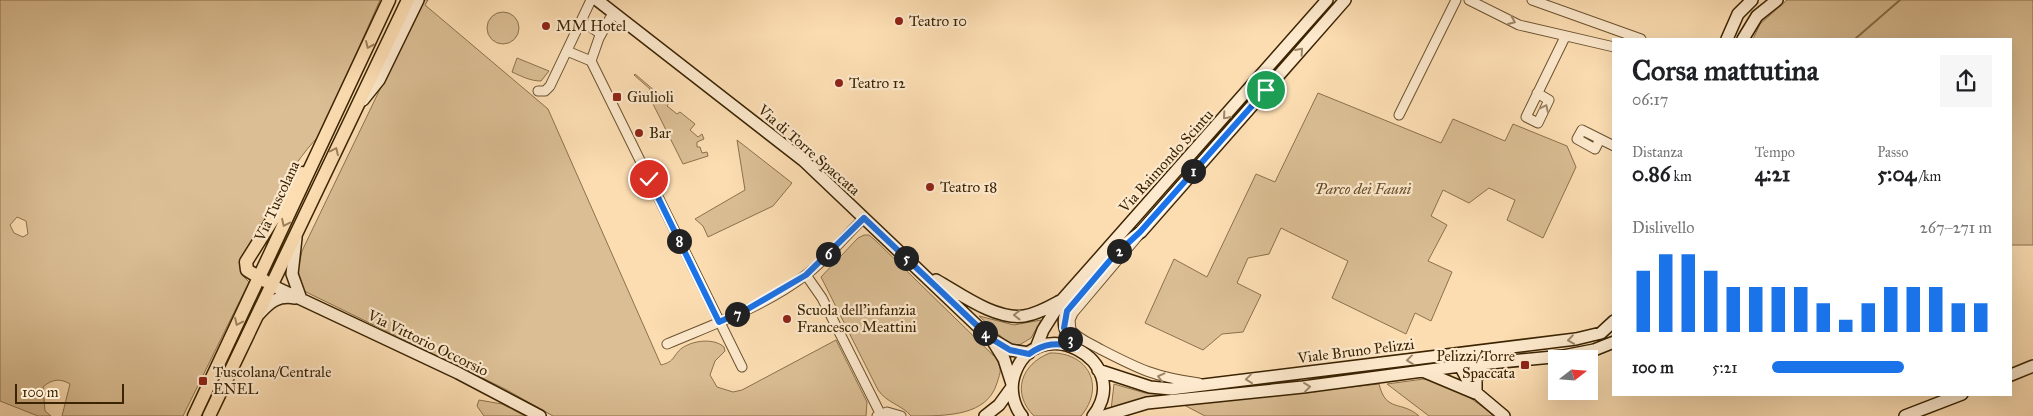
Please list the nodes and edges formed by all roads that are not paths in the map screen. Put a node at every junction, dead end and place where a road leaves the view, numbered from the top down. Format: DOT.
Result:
graph roads {
  1 [pos="388,0"];
  2 [pos="408,0"];
  3 [pos="418,0"];
  4 [pos="591,0"];
  5 [pos="597,0"];
  6 [pos="1327,0"];
  7 [pos="1345,0"];
  8 [pos="1456,0"];
  9 [pos="1469,0"];
  10 [pos="1752,0"];
  11 [pos="1777,0"];
  12 [pos="1536,1"];
  13 [pos="613,13"];
  14 [pos="581,20"];
  15 [pos="1606,27"];
  16 [pos="601,34"];
  17 [pos="1565,36"];
  18 [pos="1637,38"];
  19 [pos="1727,38"];
  20 [pos="1744,38"];
  21 [pos="1600,43"];
  22 [pos="1612,46"];
  23 [pos="567,52"];
  24 [pos="591,61"];
  25 [pos="538,91"];
  26 [pos="1537,93"];
  27 [pos="356,107"];
  28 [pos="1399,115"];
  29 [pos="328,132"];
  30 [pos="1600,139"];
  31 [pos="1612,145"];
  32 [pos="864,218"];
  33 [pos="1140,232"];
  34 [pos="297,233"];
  35 [pos="919,271"];
  36 [pos="806,275"];
  37 [pos="259,278"];
  38 [pos="271,285"];
  39 [pos="301,299"];
  40 [pos="1062,300"];
  41 [pos="255,318"];
  42 [pos="719,322"];
  43 [pos="1612,323"];
  44 [pos="990,338"];
  45 [pos="1612,343"];
  46 [pos="667,344"];
  47 [pos="1076,347"];
  48 [pos="1032,351"];
  49 [pos="1459,354"];
  50 [pos="1487,363"];
  51 [pos="1128,364"];
  52 [pos="1460,366"];
  53 [pos="2033,366"];
  54 [pos="742,367"];
  55 [pos="1098,370"];
  56 [pos="1424,371"];
  57 [pos="2012,375"];
  58 [pos="1115,376"];
  59 [pos="1209,384"];
  60 [pos="1012,386"];
  61 [pos="1189,387"];
  62 [pos="1471,391"];
  63 [pos="1957,396"];
  64 [pos="1191,400"];
  65 [pos="879,415"];
  66 [pos="194,416"];
  67 [pos="209,416"];
  68 [pos="540,416"];
  69 [pos="901,416"];
  70 [pos="985,416"];
  71 [pos="1022,416"];
  72 [pos="1092,416"];
  73 [pos="1104,416"];
  74 [pos="1504,416"];
  75 [pos="1905,416"];
  1 -- 29 [label="main road, Via Tuscolana, one-way"];
  2 -- 27 [label="main road, Via Tuscolana"];
  3 -- 27 [label="street, Via Tuscolana"];
  4 -- 14 [label="street"];
  5 -- 13 [label="street, Via di Torre Spaccata"];
  6 -- 40 [label="street, Via Raimondo Scintu, one-way"];
  33 -- 7 [label="street, Via Raimondo Scintu, one-way"];
  8 -- 28 [label="street"];
  9 -- 17 [label="street, one-way"];
  10 -- 19 [label="street"];
  11 -- 20 [label="street"];
  12 -- 15 [label="street"];
  13 -- 16 [label="street"];
  13 -- 32 [label="street, Via di Torre Spaccata"];
  14 -- 16 [label="street"];
  14 -- 23 [label="street"];
  15 -- 18 [label="street"];
  15 -- 21 [label="street"];
  16 -- 24 [label="street"];
  17 -- 21 [label="street"];
  17 -- 26 [label="street"];
  21 -- 22 [label="street"];
  23 -- 24 [label="street"];
  23 -- 25 [label="street"];
  24 -- 42 [label="street"];
  34 -- 27 [label="main road, Via Tuscolana, one-way"];
  29 -- 37 [label="main road, Via Tuscolana, one-way"];
  29 -- 37 [label="main road"];
  30 -- 31 [label="street"];
  32 -- 35 [label="street, Via di Torre Spaccata"];
  32 -- 36 [label="street"];
  33 -- 47 [label="street, Via Raimondo Scintu"];
  33 -- 51 [label="street, Via Raimondo Scintu"];
  34 -- 38 [label="main road, Via Tuscolana"];
  34 -- 39 [label="street"];
  40 -- 35 [label="street, one-way"];
  35 -- 44 [label="street, Via di Torre Spaccata"];
  36 -- 42 [label="street"];
  36 -- 65 [label="street"];
  37 -- 38 [label="main road"];
  37 -- 66 [label="main road, Via Tuscolana, one-way"];
  38 -- 39 [label="street, Via Vittorio Occorsio"];
  38 -- 41 [label="main road, Via Tuscolana"];
  39 -- 41 [label="street, Via Vittorio Occorsio"];
  39 -- 68 [label="street, Via Vittorio Occorsio"];
  40 -- 48 [label="street, Via Raimondo Scintu"];
  41 -- 67 [label="main road, Via Tuscolana"];
  42 -- 46 [label="street"];
  42 -- 54 [label="street"];
  43 -- 49 [label="street, Viale Bruno Pelizzi, one-way"];
  44 -- 48 [label="street, Via di Torre Spaccata"];
  44 -- 60 [label="street, Via di Torre Spaccata"];
  45 -- 50 [label="street, Viale Bruno Pelizzi"];
  47 -- 48 [label="street"];
  47 -- 55 [label="street, Via Raimondo Scintu"];
  48 -- 60 [label="street, Via Raimondo Scintu"];
  49 -- 52 [label="street"];
  49 -- 59 [label="street, Viale Bruno Pelizzi, one-way"];
  50 -- 52 [label="street, Viale Bruno Pelizzi"];
  50 -- 62 [label="street"];
  51 -- 58 [label="street"];
  59 -- 51 [label="street, Via Raimondo Scintu, one-way"];
  52 -- 56 [label="street, Viale Bruno Pelizzi"];
  52 -- 62 [label="street"];
  53 -- 57 [label="street"];
  55 -- 58 [label="street, Viale Bruno Pelizzi"];
  55 -- 72 [label="street"];
  56 -- 62 [label="street"];
  64 -- 56 [label="street, Viale Bruno Pelizzi, one-way"];
  58 -- 61 [label="street, Viale Bruno Pelizzi"];
  59 -- 61 [label="street, Viale Bruno Pelizzi"];
  60 -- 70 [label="street, Via Raimondo Scintu"];
  60 -- 71 [label="street, Via di Torre Spaccata"];
  61 -- 64 [label="street"];
  62 -- 74 [label="street"];
  63 -- 75 [label="street"];
  64 -- 73 [label="street, Viale Bruno Pelizzi"];
  65 -- 69 [label="street"];
}
